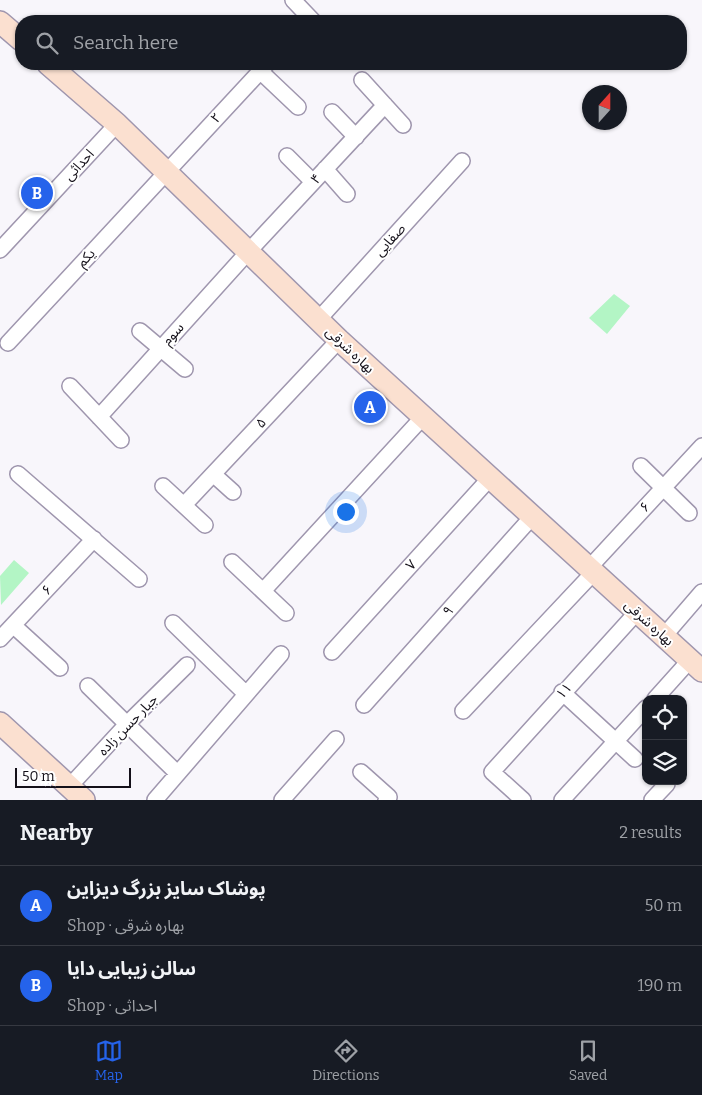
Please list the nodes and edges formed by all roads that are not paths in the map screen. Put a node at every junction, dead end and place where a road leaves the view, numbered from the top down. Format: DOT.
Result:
graph roads {
  1 [pos="294,0"];
  2 [pos="306,15"];
  3 [pos="0,22"];
  4 [pos="15,35"];
  5 [pos="55,70"];
  6 [pos="261,70"];
  7 [pos="265,70"];
  8 [pos="362,80"];
  9 [pos="385,106"];
  10 [pos="298,107"];
  11 [pos="332,112"];
  12 [pos="117,124"];
  13 [pos="403,125"];
  14 [pos="356,137"];
  15 [pos="287,156"];
  16 [pos="462,161"];
  17 [pos="325,169"];
  18 [pos="165,172"];
  19 [pos="314,182"];
  20 [pos="347,194"];
  21 [pos="0,250"];
  22 [pos="248,252"];
  23 [pos="318,320"];
  24 [pos="140,330"];
  25 [pos="339,340"];
  26 [pos="8,343"];
  27 [pos="161,348"];
  28 [pos="185,369"];
  29 [pos="70,386"];
  30 [pos="99,417"];
  31 [pos="423,417"];
  32 [pos="122,440"];
  33 [pos="702,446"];
  34 [pos="641,466"];
  35 [pos="18,474"];
  36 [pos="212,474"];
  37 [pos="490,478"];
  38 [pos="162,486"];
  39 [pos="663,488"];
  40 [pos="233,492"];
  41 [pos="184,505"];
  42 [pos="689,513"];
  43 [pos="532,517"];
  44 [pos="205,524"];
  45 [pos="94,539"];
  46 [pos="232,562"];
  47 [pos="591,570"];
  48 [pos="139,579"];
  49 [pos="263,591"];
  50 [pos="702,592"];
  51 [pos="637,612"];
  52 [pos="286,613"];
  53 [pos="173,623"];
  54 [pos="14,626"];
  55 [pos="664,636"];
  56 [pos="0,639"];
  57 [pos="332,652"];
  58 [pos="281,654"];
  59 [pos="187,665"];
  60 [pos="696,666"];
  61 [pos="60,668"];
  62 [pos="88,686"];
  63 [pos="562,692"];
  64 [pos="246,694"];
  65 [pos="659,695"];
  66 [pos="364,705"];
  67 [pos="463,711"];
  68 [pos="642,713"];
  69 [pos="0,723"];
  70 [pos="128,723"];
  71 [pos="336,739"];
  72 [pos="616,742"];
  73 [pos="635,759"];
  74 [pos="362,772"];
  75 [pos="177,774"];
  76 [pos="665,785"];
  77 [pos="77,793"];
  78 [pos="155,800"];
  79 [pos="282,800"];
  80 [pos="386,800"];
  81 [pos="523,800"];
  82 [pos="562,800"];
  83 [pos="652,800"];
  1 -- 2 [label="street"];
  3 -- 4 [label="street"];
  5 -- 12 [label="street, بهاره شرقی"];
  6 -- 18 [label="street, ۲"];
  7 -- 10 [label="street"];
  8 -- 9 [label="street"];
  9 -- 13 [label="street"];
  9 -- 14 [label="street, ۴"];
  11 -- 14 [label="street"];
  12 -- 18 [label="street, بهاره شرقی"];
  12 -- 21 [label="street, احداثی"];
  14 -- 17 [label="street, ۴"];
  15 -- 19 [label="street"];
  16 -- 23 [label="street, صفایی"];
  17 -- 19 [label="street, ۴"];
  17 -- 20 [label="street"];
  18 -- 22 [label="street, بهاره شرقی"];
  18 -- 26 [label="street, یکم"];
  19 -- 22 [label="street, ۴"];
  22 -- 23 [label="street, بهاره شرقی"];
  22 -- 27 [label="street, سوم"];
  23 -- 25 [label="street, بهاره شرقی"];
  24 -- 27 [label="street"];
  25 -- 31 [label="street, بهاره شرقی"];
  25 -- 36 [label="street, ۵"];
  27 -- 28 [label="street"];
  27 -- 30 [label="street, سوم"];
  29 -- 30 [label="street"];
  30 -- 32 [label="street"];
  31 -- 37 [label="street, بهاره شرقی"];
  31 -- 49 [label="street"];
  33 -- 39 [label="street, ۶"];
  34 -- 39 [label="street"];
  35 -- 45 [label="street"];
  36 -- 40 [label="street"];
  36 -- 41 [label="street, ۵"];
  37 -- 43 [label="street, بهاره شرقی"];
  37 -- 57 [label="street, ۷"];
  38 -- 41 [label="street"];
  39 -- 42 [label="street"];
  39 -- 47 [label="street, ۶"];
  41 -- 44 [label="street"];
  43 -- 47 [label="street, بهاره شرقی"];
  43 -- 66 [label="street, ۹"];
  45 -- 48 [label="street"];
  45 -- 54 [label="street, ۶"];
  46 -- 49 [label="street"];
  47 -- 51 [label="street, بهاره شرقی"];
  47 -- 67 [label="street, ۶"];
  49 -- 52 [label="street"];
  50 -- 55 [label="street"];
  51 -- 55 [label="street, بهاره شرقی"];
  51 -- 63 [label="street, ۱۱"];
  53 -- 64 [label="street"];
  54 -- 56 [label="street, ۶"];
  54 -- 61 [label="street"];
  55 -- 60 [label="street, بهاره شرقی"];
  58 -- 64 [label="street"];
  59 -- 70 [label="street, جبار حسن زاده"];
  60 -- 65 [label="street"];
  62 -- 70 [label="street"];
  63 -- 72 [label="street"];
  63 -- 81 [label="street, ۱۱"];
  64 -- 75 [label="street"];
  68 -- 72 [label="street"];
  69 -- 77 [label="street"];
  70 -- 75 [label="street"];
  70 -- 77 [label="street, جبار حسن زاده"];
  71 -- 79 [label="street"];
  72 -- 73 [label="street"];
  72 -- 82 [label="street"];
  74 -- 80 [label="street"];
  75 -- 78 [label="street"];
  76 -- 83 [label="street"];
}
